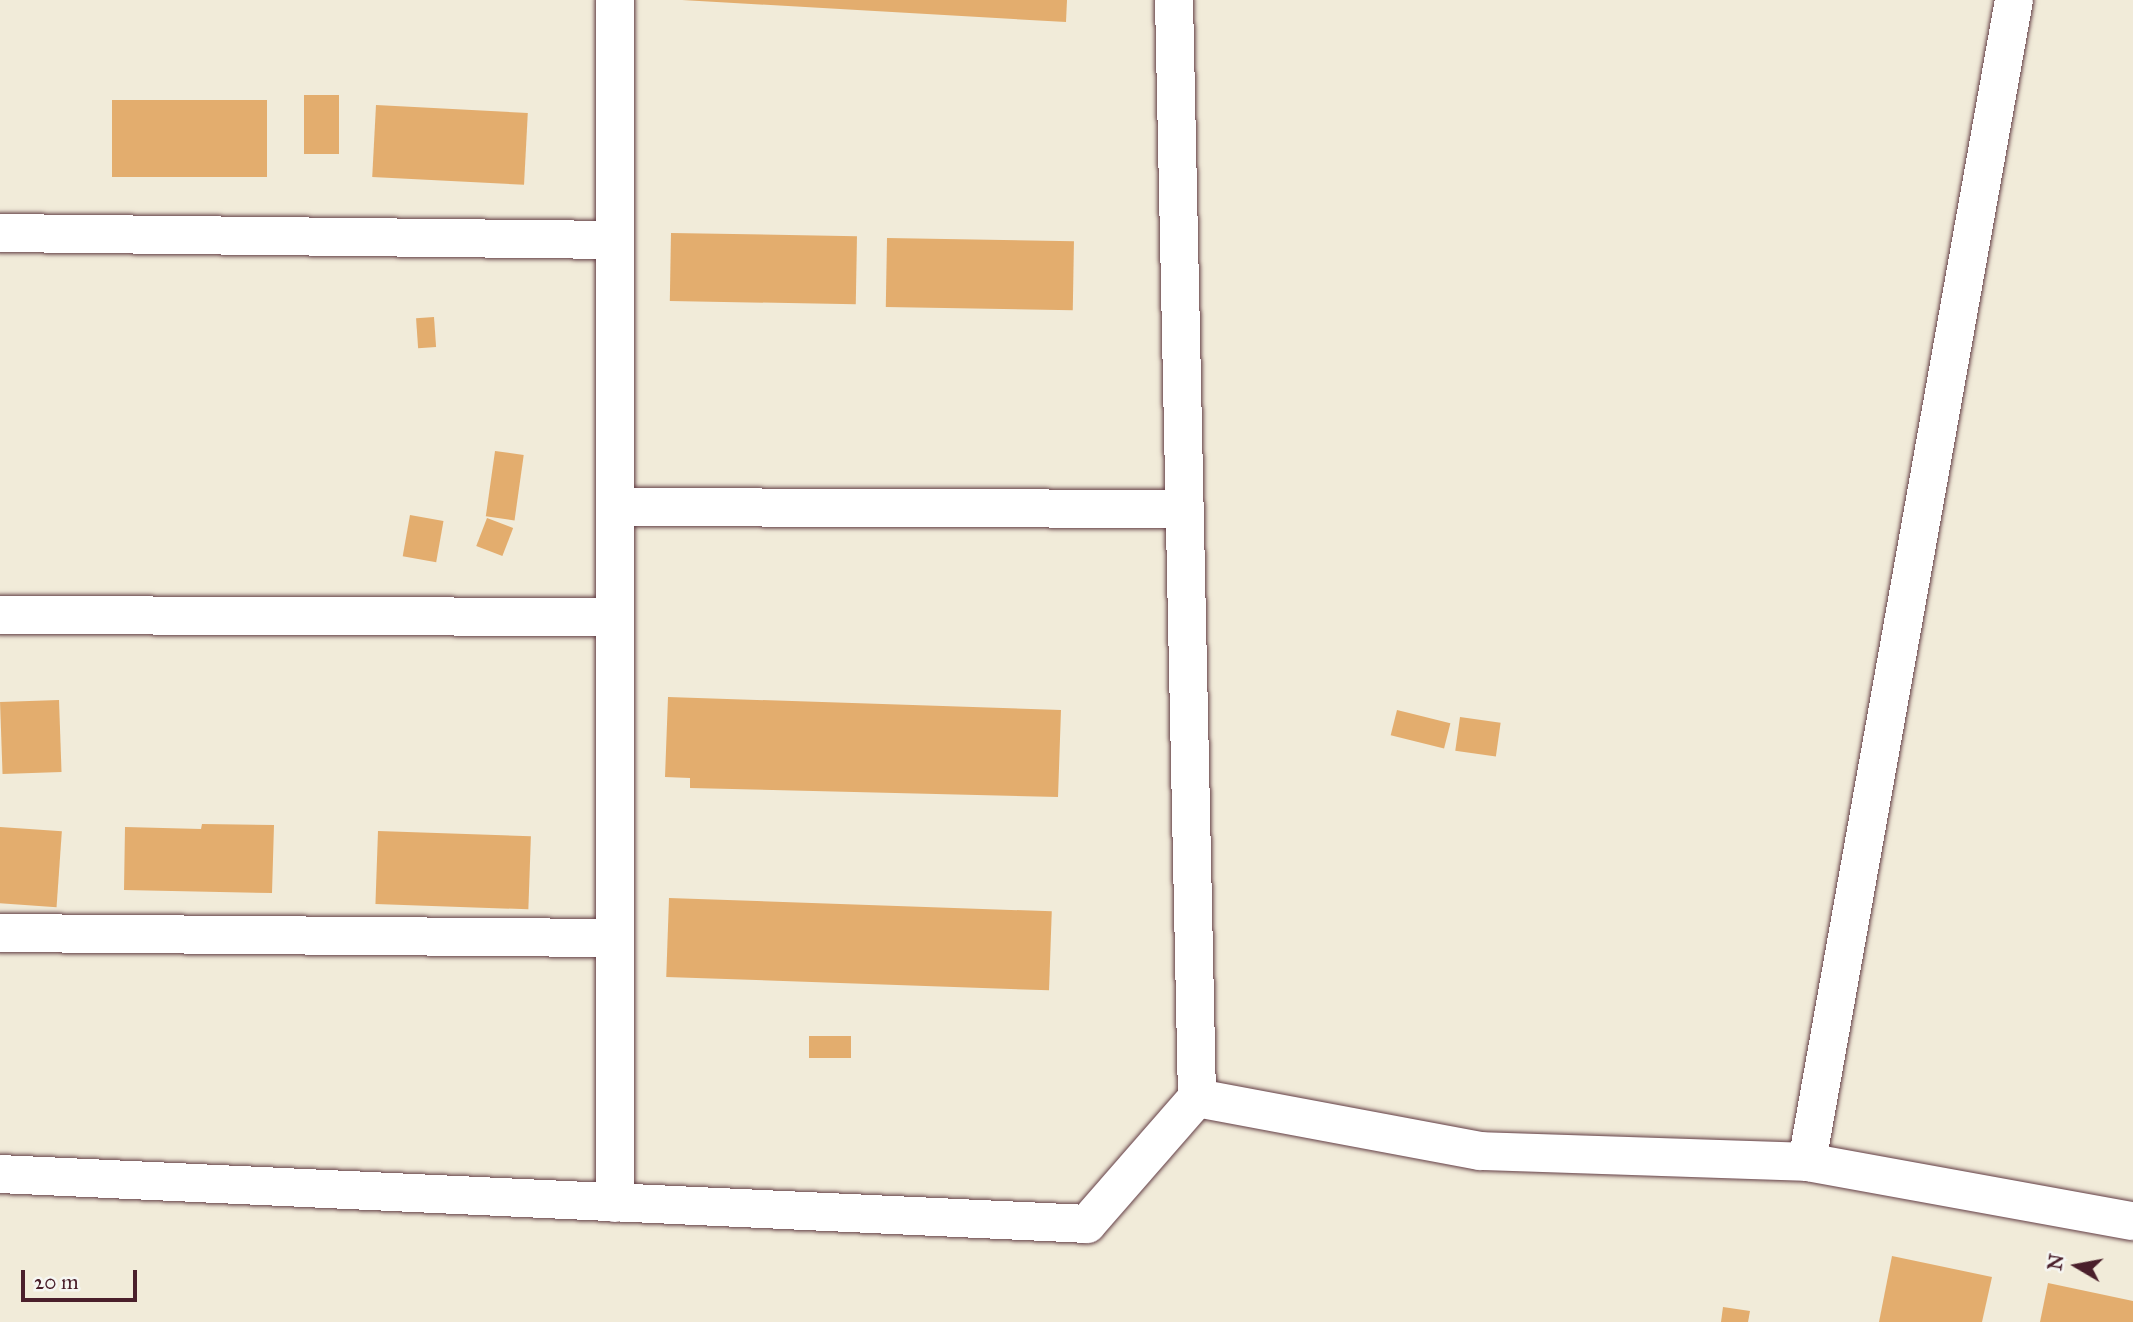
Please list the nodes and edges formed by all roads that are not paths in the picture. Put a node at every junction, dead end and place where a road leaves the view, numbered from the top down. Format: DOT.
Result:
graph roads {
  1 [pos="615,0"];
  2 [pos="1174,0"];
  3 [pos="2014,0"];
  4 [pos="0,233"];
  5 [pos="615,240"];
  6 [pos="615,507"];
  7 [pos="1185,509"];
  8 [pos="0,615"];
  9 [pos="615,617"];
  10 [pos="0,933"];
  11 [pos="615,938"];
  12 [pos="1197,1098"];
  13 [pos="1807,1162"];
  14 [pos="0,1174"];
  15 [pos="615,1203"];
  16 [pos="2133,1221"];
  1 -- 5 [label="street"];
  2 -- 7 [label="street"];
  3 -- 13 [label="street"];
  4 -- 5 [label="street"];
  5 -- 6 [label="street"];
  6 -- 7 [label="street"];
  6 -- 9 [label="street"];
  7 -- 12 [label="street"];
  8 -- 9 [label="street"];
  9 -- 11 [label="street"];
  10 -- 11 [label="street"];
  11 -- 15 [label="street"];
  12 -- 13 [label="street"];
  12 -- 15 [label="street"];
  13 -- 16 [label="street"];
  14 -- 15 [label="street"];
}
